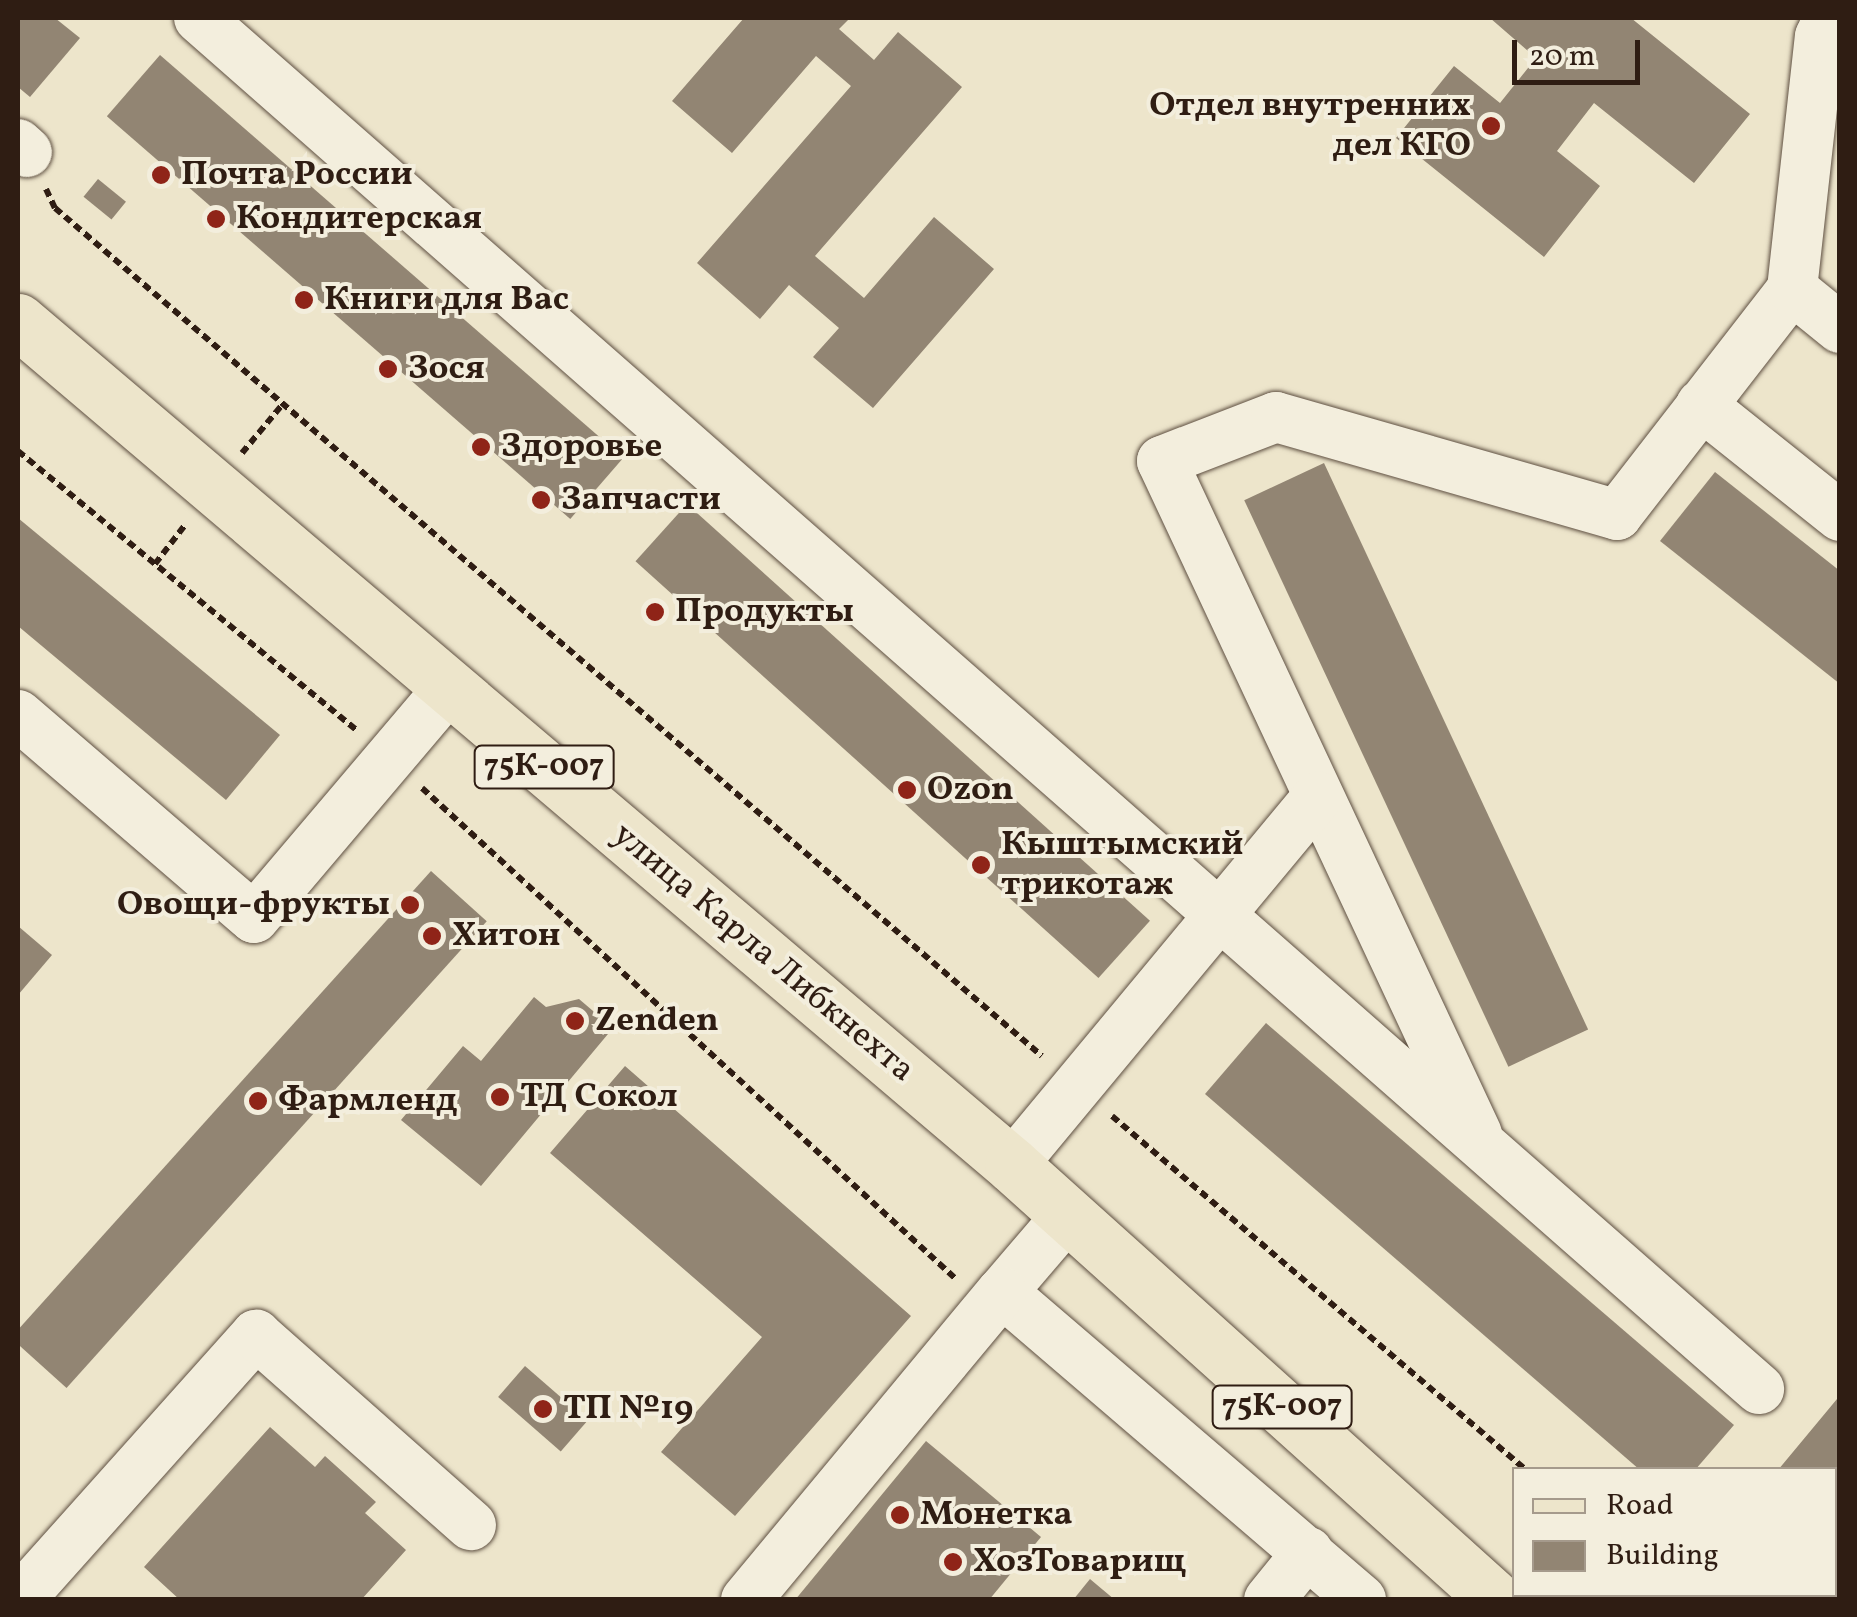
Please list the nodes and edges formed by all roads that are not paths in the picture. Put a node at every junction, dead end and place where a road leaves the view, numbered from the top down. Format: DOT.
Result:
graph roads {
  1 [pos="199,18"];
  2 [pos="1829,36"];
  3 [pos="1792,289"];
  4 [pos="18,321"];
  5 [pos="1840,328"];
  6 [pos="1701,405"];
  7 [pos="1840,516"];
  8 [pos="450,687"];
  9 [pos="18,714"];
  10 [pos="1318,796"];
  11 [pos="1218,918"];
  12 [pos="1486,1153"];
  13 [pos="1012,1166"];
  14 [pos="1068,1215"];
  15 [pos="995,1300"];
  16 [pos="1759,1389"];
  17 [pos="470,1524"];
  18 [pos="1308,1552"];
  19 [pos="19,1600"];
  20 [pos="746,1600"];
  21 [pos="1269,1600"];
  22 [pos="1362,1600"];
  23 [pos="1496,1600"];
  1 -- 11 [label="street"];
  2 -- 3 [label="street"];
  3 -- 5 [label="street"];
  3 -- 6 [label="street"];
  4 -- 8 [label="main road, улица Карла Либкнехта / 75К-007"];
  6 -- 7 [label="street"];
  6 -- 10 [label="street"];
  8 -- 9 [label="street"];
  8 -- 13 [label="main road, улица Карла Либкнехта / 75К-007"];
  10 -- 11 [label="street"];
  10 -- 12 [label="street"];
  11 -- 12 [label="street"];
  11 -- 13 [label="street"];
  12 -- 16 [label="street"];
  13 -- 14 [label="main road, улица Карла Либкнехта / 75К-007"];
  14 -- 15 [label="street"];
  14 -- 23 [label="main road, улица Карла Либкнехта / 75К-007"];
  15 -- 18 [label="street"];
  15 -- 20 [label="street"];
  17 -- 19 [label="street"];
  18 -- 21 [label="street"];
  18 -- 22 [label="street"];
}
